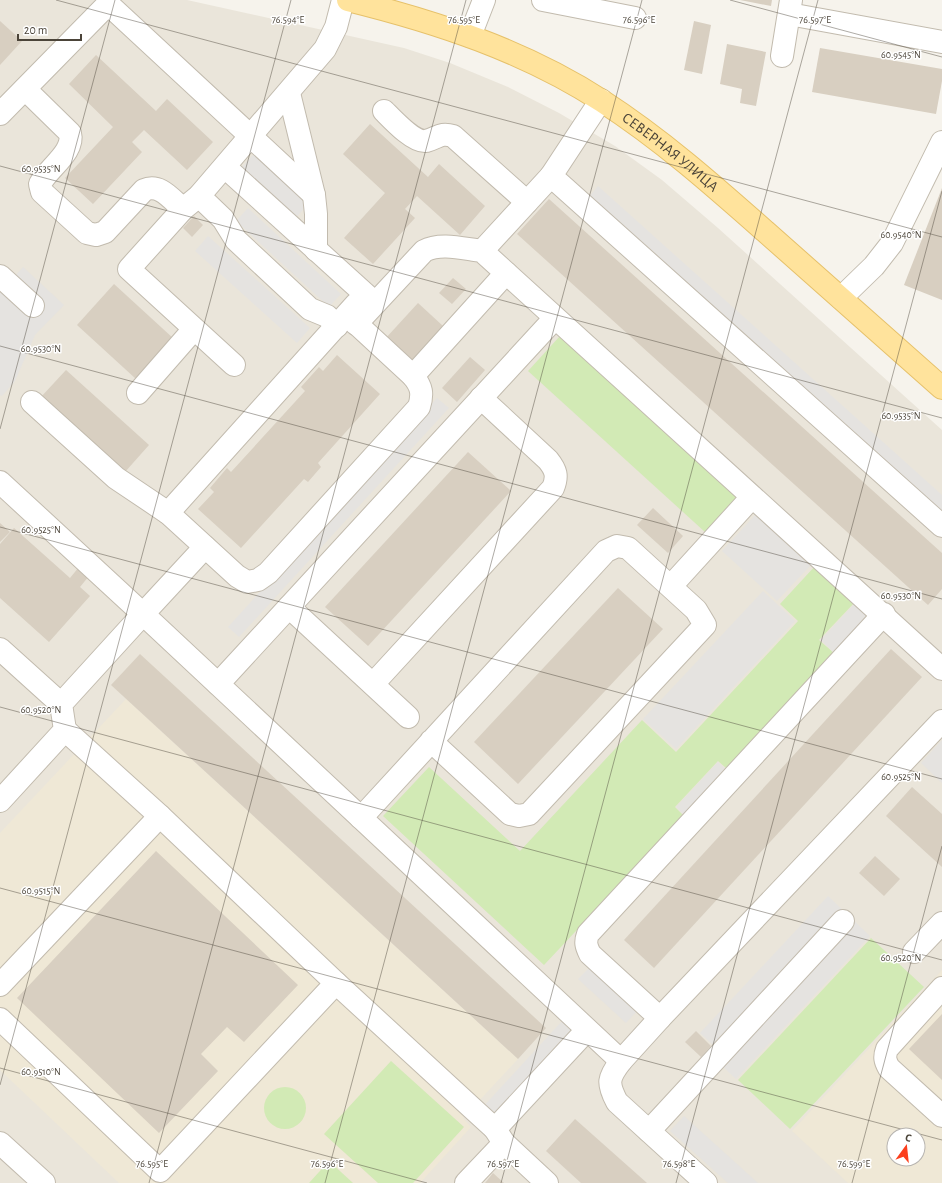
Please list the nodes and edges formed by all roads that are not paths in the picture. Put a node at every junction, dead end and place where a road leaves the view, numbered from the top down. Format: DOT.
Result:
graph roads {
  1 [pos="343,0"];
  2 [pos="348,0"];
  3 [pos="484,0"];
  4 [pos="542,0"];
  5 [pos="109,2"];
  6 [pos="790,7"];
  7 [pos="635,18"];
  8 [pos="470,36"];
  9 [pos="942,42"];
  10 [pos="782,56"];
  11 [pos="25,90"];
  12 [pos="289,93"];
  13 [pos="601,100"];
  14 [pos="384,111"];
  15 [pos="0,114"];
  16 [pos="251,137"];
  17 [pos="942,142"];
  18 [pos="225,167"];
  19 [pos="551,176"];
  20 [pos="314,195"];
  21 [pos="527,202"];
  22 [pos="191,203"];
  23 [pos="316,250"];
  24 [pos="482,251"];
  25 [pos="506,274"];
  26 [pos="0,276"];
  27 [pos="370,298"];
  28 [pos="841,298"];
  29 [pos="33,306"];
  30 [pos="555,318"];
  31 [pos="347,321"];
  32 [pos="194,328"];
  33 [pos="234,365"];
  34 [pos="413,376"];
  35 [pos="942,388"];
  36 [pos="138,393"];
  37 [pos="480,398"];
  38 [pos="32,402"];
  39 [pos="0,482"];
  40 [pos="752,497"];
  41 [pos="168,513"];
  42 [pos="942,526"];
  43 [pos="205,547"];
  44 [pos="671,586"];
  45 [pos="289,607"];
  46 [pos="143,614"];
  47 [pos="884,614"];
  48 [pos="0,649"];
  49 [pos="942,669"];
  50 [pos="218,684"];
  51 [pos="373,684"];
  52 [pos="61,704"];
  53 [pos="408,716"];
  54 [pos="942,721"];
  55 [pos="65,730"];
  56 [pos="432,741"];
  57 [pos="0,801"];
  58 [pos="160,816"];
  59 [pos="361,818"];
  60 [pos="843,921"];
  61 [pos="942,923"];
  62 [pos="914,952"];
  63 [pos="336,983"];
  64 [pos="0,985"];
  65 [pos="942,988"];
  66 [pos="660,1018"];
  67 [pos="0,1019"];
  68 [pos="587,1030"];
  69 [pos="621,1062"];
  70 [pos="942,1116"];
  71 [pos="649,1131"];
  72 [pos="499,1136"];
  73 [pos="0,1143"];
  74 [pos="540,1180"];
  75 [pos="44,1183"];
  76 [pos="466,1183"];
  77 [pos="706,1183"];
  1 -- 12 [label="lane"];
  2 -- 8 [label="main road, СЕВЕРНАЯ УЛИЦА"];
  3 -- 8 [label="lane"];
  4 -- 7 [label="lane"];
  5 -- 11 [label="lane"];
  5 -- 16 [label="lane"];
  6 -- 9 [label="lane"];
  6 -- 10 [label="lane"];
  8 -- 13 [label="main road, СЕВЕРНАЯ УЛИЦА"];
  11 -- 15 [label="lane"];
  11 -- 22 [label="lane"];
  12 -- 16 [label="lane"];
  12 -- 20 [label="lane"];
  13 -- 19 [label="lane"];
  13 -- 28 [label="main road, СЕВЕРНАЯ УЛИЦА"];
  14 -- 21 [label="lane"];
  16 -- 18 [label="lane"];
  16 -- 20 [label="lane"];
  17 -- 28 [label="lane"];
  18 -- 22 [label="lane"];
  18 -- 23 [label="lane"];
  19 -- 21 [label="lane"];
  19 -- 42 [label="lane"];
  20 -- 23 [label="lane"];
  21 -- 24 [label="lane"];
  22 -- 31 [label="lane"];
  22 -- 32 [label="lane"];
  23 -- 27 [label="lane"];
  24 -- 25 [label="lane"];
  24 -- 27 [label="lane"];
  25 -- 30 [label="lane"];
  25 -- 34 [label="lane"];
  26 -- 29 [label="lane"];
  27 -- 31 [label="lane"];
  28 -- 35 [label="main road, СЕВЕРНАЯ УЛИЦА"];
  30 -- 37 [label="lane"];
  30 -- 40 [label="lane"];
  31 -- 34 [label="lane"];
  31 -- 41 [label="lane"];
  32 -- 33 [label="lane"];
  32 -- 36 [label="lane"];
  34 -- 43 [label="lane"];
  37 -- 45 [label="lane"];
  37 -- 51 [label="lane"];
  38 -- 41 [label="lane"];
  39 -- 46 [label="lane"];
  40 -- 44 [label="lane"];
  40 -- 47 [label="lane"];
  41 -- 43 [label="lane"];
  43 -- 46 [label="lane"];
  44 -- 56 [label="lane"];
  44 -- 56 [label="lane"];
  45 -- 50 [label="lane"];
  45 -- 51 [label="lane"];
  46 -- 50 [label="lane"];
  46 -- 52 [label="lane"];
  47 -- 49 [label="lane"];
  47 -- 66 [label="lane"];
  48 -- 52 [label="lane"];
  50 -- 59 [label="lane"];
  51 -- 53 [label="lane"];
  52 -- 55 [label="lane"];
  54 -- 66 [label="lane"];
  55 -- 57 [label="lane"];
  55 -- 58 [label="lane"];
  56 -- 59 [label="lane"];
  58 -- 63 [label="lane"];
  58 -- 64 [label="lane"];
  59 -- 68 [label="lane"];
  60 -- 71 [label="lane"];
  61 -- 62 [label="lane"];
  63 -- 67 [label="lane"];
  63 -- 72 [label="lane"];
  65 -- 70 [label="lane"];
  66 -- 69 [label="lane"];
  68 -- 69 [label="lane"];
  68 -- 72 [label="lane"];
  69 -- 71 [label="lane"];
  71 -- 77 [label="lane"];
  72 -- 74 [label="lane"];
  72 -- 76 [label="lane"];
  73 -- 75 [label="lane"];
}
